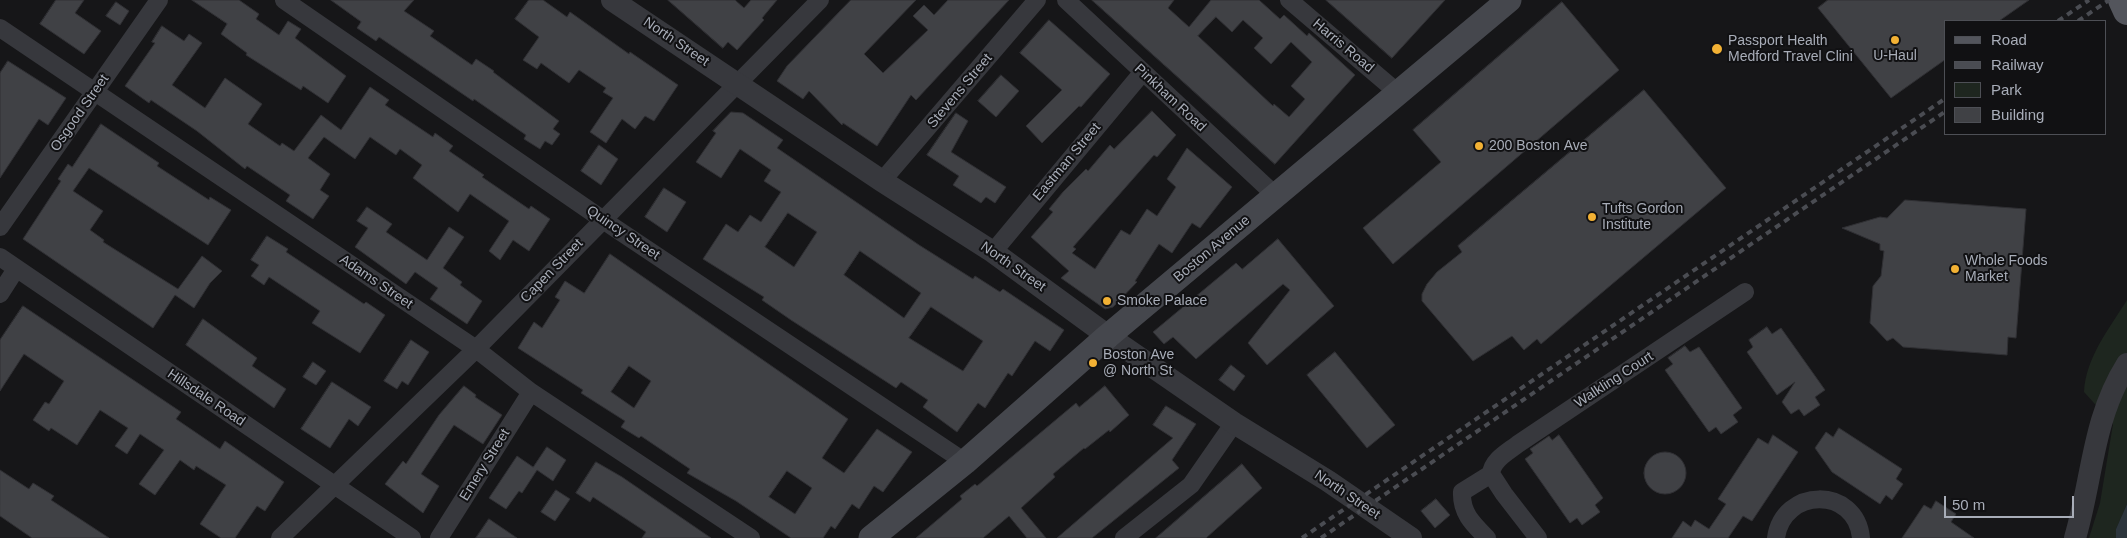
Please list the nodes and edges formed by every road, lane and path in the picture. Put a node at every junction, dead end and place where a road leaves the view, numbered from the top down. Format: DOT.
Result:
graph roads {
  1 [pos="159,0"];
  2 [pos="284,0"];
  3 [pos="820,0"];
  4 [pos="1037,0"];
  5 [pos="1066,0"];
  6 [pos="1289,0"];
  7 [pos="1509,0"];
  8 [pos="2122,0"];
  9 [pos="625,3"];
  10 [pos="2127,11"];
  11 [pos="0,28"];
  12 [pos="1142,73"];
  13 [pos="738,83"];
  14 [pos="96,91"];
  15 [pos="1396,92"];
  16 [pos="882,181"];
  17 [pos="1275,195"];
  18 [pos="602,220"];
  19 [pos="0,227"];
  20 [pos="993,252"];
  21 [pos="0,257"];
  22 [pos="16,269"];
  23 [pos="1745,292"];
  24 [pos="0,294"];
  25 [pos="1108,336"];
  26 [pos="476,349"];
  27 [pos="2127,364"];
  28 [pos="531,392"];
  29 [pos="1234,423"];
  30 [pos="965,462"];
  31 [pos="1491,474"];
  32 [pos="334,486"];
  33 [pos="1535,537"];
  34 [pos="280,538"];
  35 [pos="412,538"];
  36 [pos="439,538"];
  37 [pos="751,538"];
  38 [pos="871,538"];
  39 [pos="1124,538"];
  40 [pos="1411,538"];
  41 [pos="1487,538"];
  42 [pos="1776,538"];
  43 [pos="1861,538"];
  44 [pos="2075,538"];
  1 -- 14 [label="street, Osgood Street"];
  2 -- 18 [label="street, Quincy Street"];
  3 -- 13 [label="street, Capen Street"];
  4 -- 16 [label="street, Stevens Street"];
  5 -- 12 [label="street, Pinkham Road"];
  6 -- 15 [label="street, Harris Road"];
  7 -- 15 [label="main road, Boston Avenue"];
  8 -- 10 [label="main road"];
  9 -- 13 [label="street, North Street"];
  11 -- 14 [label="street, Adams Street"];
  12 -- 17 [label="street, Pinkham Road"];
  12 -- 20 [label="street, Eastman Street"];
  13 -- 16 [label="street, North Street"];
  13 -- 18 [label="street, Capen Street"];
  14 -- 19 [label="street, Osgood Street"];
  14 -- 26 [label="street, Adams Street"];
  15 -- 17 [label="main road, Boston Avenue"];
  16 -- 20 [label="street, North Street"];
  17 -- 25 [label="main road, Boston Avenue"];
  18 -- 26 [label="street, Capen Street"];
  18 -- 30 [label="street, Quincy Street"];
  20 -- 25 [label="street, North Street"];
  21 -- 22 [label="street, Hillsdale Road"];
  22 -- 24 [label="street"];
  22 -- 32 [label="street, Hillsdale Road"];
  23 -- 31 [label="street, Walkling Court"];
  25 -- 29 [label="street, North Street"];
  25 -- 30 [label="main road, Boston Avenue"];
  26 -- 28 [label="street, Adams Street"];
  26 -- 32 [label="street, Capen Street"];
  27 -- 44 [label="street"];
  28 -- 36 [label="street, Emery Street"];
  28 -- 37 [label="street, Adams Street"];
  29 -- 39 [label="street"];
  29 -- 40 [label="street, North Street"];
  30 -- 38 [label="main road, Boston Avenue"];
  31 -- 33 [label="street"];
  31 -- 41 [label="street"];
  32 -- 34 [label="street, Capen Street"];
  32 -- 35 [label="street, Hillsdale Road"];
  42 -- 43 [label="street"];
}
